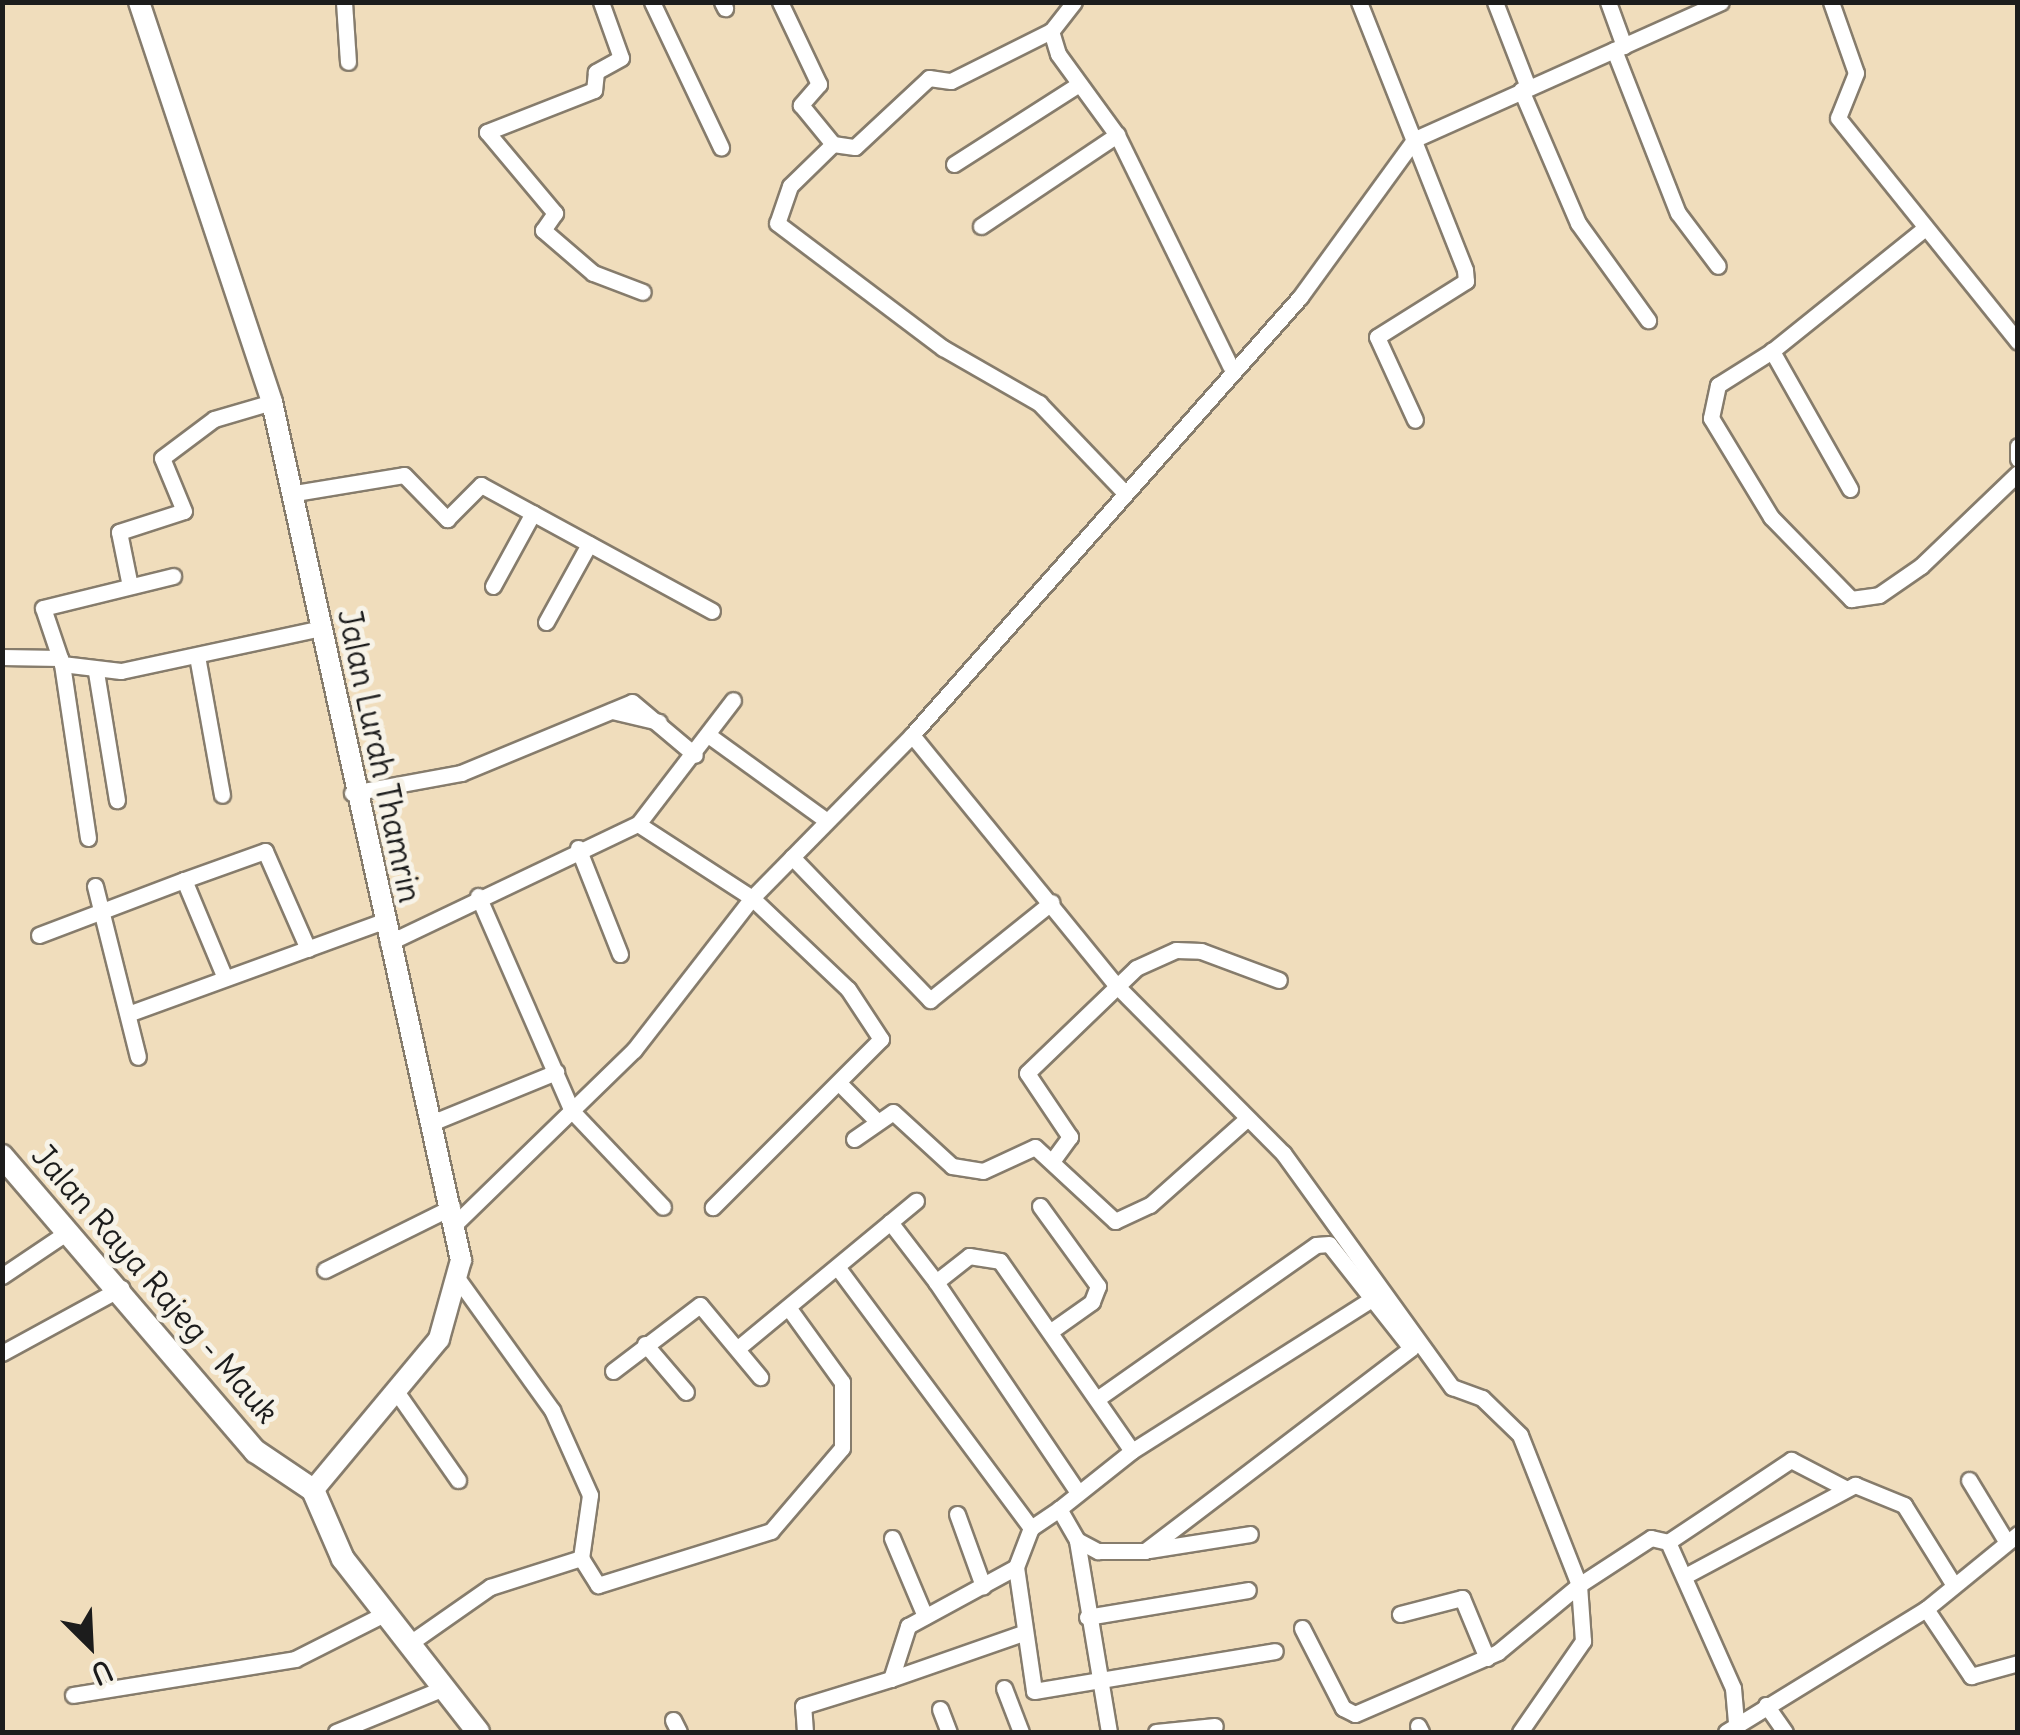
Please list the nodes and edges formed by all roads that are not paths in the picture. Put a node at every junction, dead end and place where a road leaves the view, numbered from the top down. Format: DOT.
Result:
graph roads {
  1 [pos="139,2"];
  2 [pos="344,2"];
  3 [pos="601,2"];
  4 [pos="652,2"];
  5 [pos="780,2"];
  6 [pos="1074,2"];
  7 [pos="1360,2"];
  8 [pos="1494,2"];
  9 [pos="1608,2"];
  10 [pos="1720,2"];
  11 [pos="1831,2"];
  12 [pos="1051,31"];
  13 [pos="1619,48"];
  14 [pos="348,62"];
  15 [pos="832,72"];
  16 [pos="819,84"];
  17 [pos="1080,84"];
  18 [pos="1524,88"];
  19 [pos="1117,135"];
  20 [pos="1416,140"];
  21 [pos="833,144"];
  22 [pos="720,148"];
  23 [pos="954,164"];
  24 [pos="981,226"];
  25 [pos="1924,229"];
  26 [pos="1718,266"];
  27 [pos="642,292"];
  28 [pos="1648,320"];
  29 [pos="2018,342"];
  30 [pos="1772,351"];
  31 [pos="1230,366"];
  32 [pos="272,402"];
  33 [pos="1415,420"];
  34 [pos="2018,446"];
  35 [pos="2018,458"];
  36 [pos="2018,473"];
  37 [pos="1850,489"];
  38 [pos="295,493"];
  39 [pos="1125,493"];
  40 [pos="533,513"];
  41 [pos="590,544"];
  42 [pos="174,576"];
  43 [pos="130,586"];
  44 [pos="493,586"];
  45 [pos="712,610"];
  46 [pos="546,622"];
  47 [pos="321,628"];
  48 [pos="197,656"];
  49 [pos="2,658"];
  50 [pos="61,661"];
  51 [pos="96,672"];
  52 [pos="733,700"];
  53 [pos="912,735"];
  54 [pos="710,737"];
  55 [pos="695,755"];
  56 [pos="352,794"];
  57 [pos="222,795"];
  58 [pos="118,800"];
  59 [pos="827,821"];
  60 [pos="638,824"];
  61 [pos="88,838"];
  62 [pos="578,848"];
  63 [pos="792,857"];
  64 [pos="184,880"];
  65 [pos="94,886"];
  66 [pos="478,896"];
  67 [pos="752,898"];
  68 [pos="1052,902"];
  69 [pos="100,908"];
  70 [pos="384,921"];
  71 [pos="39,935"];
  72 [pos="388,943"];
  73 [pos="308,949"];
  74 [pos="620,954"];
  75 [pos="226,978"];
  76 [pos="1279,980"];
  77 [pos="1116,986"];
  78 [pos="128,1014"];
  79 [pos="138,1057"];
  80 [pos="556,1072"];
  81 [pos="842,1086"];
  82 [pos="572,1111"];
  83 [pos="876,1120"];
  84 [pos="436,1121"];
  85 [pos="1242,1122"];
  86 [pos="854,1139"];
  87 [pos="2,1156"];
  88 [pos="1053,1160"];
  89 [pos="916,1201"];
  90 [pos="713,1206"];
  91 [pos="1040,1206"];
  92 [pos="663,1208"];
  93 [pos="454,1215"];
  94 [pos="890,1222"];
  95 [pos="66,1234"];
  96 [pos="838,1268"];
  97 [pos="325,1270"];
  98 [pos="2,1276"];
  99 [pos="460,1282"];
  100 [pos="936,1282"];
  101 [pos="121,1288"];
  102 [pos="1387,1288"];
  103 [pos="1372,1298"];
  104 [pos="788,1306"];
  105 [pos="1051,1331"];
  106 [pos="646,1344"];
  107 [pos="738,1348"];
  108 [pos="2,1353"];
  109 [pos="613,1371"];
  110 [pos="760,1377"];
  111 [pos="686,1392"];
  112 [pos="398,1394"];
  113 [pos="1098,1399"];
  114 [pos="1132,1451"];
  115 [pos="458,1480"];
  116 [pos="1968,1480"];
  117 [pos="1845,1488"];
  118 [pos="314,1490"];
  119 [pos="1077,1491"];
  120 [pos="1059,1509"];
  121 [pos="957,1514"];
  122 [pos="1031,1528"];
  123 [pos="1250,1534"];
  124 [pos="2012,1537"];
  125 [pos="892,1538"];
  126 [pos="1077,1540"];
  127 [pos="1668,1542"];
  128 [pos="1145,1551"];
  129 [pos="581,1558"];
  130 [pos="1016,1567"];
  131 [pos="1685,1576"];
  132 [pos="1952,1582"];
  133 [pos="1579,1585"];
  134 [pos="983,1586"];
  135 [pos="1248,1590"];
  136 [pos="1926,1609"];
  137 [pos="386,1613"];
  138 [pos="1400,1614"];
  139 [pos="925,1616"];
  140 [pos="1087,1616"];
  141 [pos="1302,1628"];
  142 [pos="1020,1634"];
  143 [pos="410,1644"];
  144 [pos="1276,1651"];
  145 [pos="1487,1658"];
  146 [pos="2018,1663"];
  147 [pos="891,1679"];
  148 [pos="1100,1680"];
  149 [pos="444,1688"];
  150 [pos="1004,1688"];
  151 [pos="73,1695"];
  152 [pos="1766,1705"];
  153 [pos="940,1709"];
  154 [pos="1215,1726"];
  155 [pos="373,1728"];
  156 [pos="1731,1728"];
  157 [pos="336,1732"];
  158 [pos="478,1732"];
  159 [pos="805,1732"];
  160 [pos="950,1732"];
  161 [pos="1021,1732"];
  162 [pos="1109,1732"];
  163 [pos="1156,1732"];
  164 [pos="1520,1732"];
  165 [pos="1785,1732"];
  1 -- 32 [label="street, Jalan Lurah Thamrin"];
  2 -- 14 [label="street"];
  3 -- 27 [label="street"];
  4 -- 22 [label="street"];
  5 -- 16 [label="street"];
  6 -- 12 [label="street"];
  7 -- 20 [label="street"];
  8 -- 18 [label="street"];
  9 -- 13 [label="street"];
  10 -- 13 [label="street"];
  11 -- 25 [label="street"];
  12 -- 17 [label="street"];
  12 -- 21 [label="street"];
  13 -- 18 [label="street"];
  13 -- 26 [label="street"];
  15 -- 16 [label="street"];
  16 -- 21 [label="street"];
  17 -- 19 [label="street"];
  17 -- 23 [label="street"];
  18 -- 20 [label="street"];
  18 -- 28 [label="street"];
  19 -- 24 [label="street"];
  19 -- 31 [label="street"];
  20 -- 31 [label="street"];
  20 -- 33 [label="street"];
  21 -- 39 [label="street"];
  25 -- 29 [label="street"];
  25 -- 30 [label="street"];
  30 -- 36 [label="street"];
  30 -- 37 [label="street"];
  31 -- 39 [label="street"];
  32 -- 38 [label="street, Jalan Lurah Thamrin"];
  32 -- 43 [label="street"];
  34 -- 35 [label="street"];
  38 -- 40 [label="street"];
  38 -- 47 [label="street, Jalan Lurah Thamrin"];
  39 -- 53 [label="street"];
  40 -- 41 [label="street"];
  40 -- 44 [label="street"];
  41 -- 45 [label="street"];
  41 -- 46 [label="street"];
  42 -- 43 [label="street"];
  43 -- 50 [label="street"];
  47 -- 48 [label="street"];
  47 -- 56 [label="street, Jalan Lurah Thamrin"];
  48 -- 51 [label="street"];
  48 -- 57 [label="street"];
  49 -- 50 [label="street"];
  50 -- 51 [label="street"];
  50 -- 61 [label="street"];
  51 -- 58 [label="street"];
  52 -- 54 [label="street"];
  53 -- 59 [label="street"];
  53 -- 68 [label="street"];
  54 -- 55 [label="street"];
  54 -- 59 [label="street"];
  55 -- 56 [label="street"];
  55 -- 60 [label="street"];
  56 -- 70 [label="street, Jalan Lurah Thamrin"];
  59 -- 63 [label="street"];
  60 -- 62 [label="street"];
  60 -- 67 [label="street"];
  62 -- 66 [label="street"];
  62 -- 74 [label="street"];
  63 -- 67 [label="street"];
  63 -- 68 [label="street"];
  64 -- 69 [label="street"];
  64 -- 73 [label="street"];
  64 -- 75 [label="street"];
  65 -- 69 [label="street"];
  66 -- 72 [label="street"];
  66 -- 80 [label="street"];
  67 -- 81 [label="street"];
  67 -- 82 [label="street"];
  68 -- 77 [label="street"];
  69 -- 71 [label="street"];
  69 -- 78 [label="street"];
  70 -- 72 [label="street, Jalan Lurah Thamrin"];
  70 -- 73 [label="street"];
  72 -- 84 [label="street, Jalan Lurah Thamrin"];
  73 -- 75 [label="street"];
  75 -- 78 [label="street"];
  76 -- 77 [label="street"];
  77 -- 85 [label="street"];
  77 -- 88 [label="street"];
  78 -- 79 [label="street"];
  80 -- 82 [label="street"];
  80 -- 84 [label="street"];
  81 -- 83 [label="street"];
  81 -- 90 [label="street"];
  82 -- 92 [label="street"];
  82 -- 93 [label="street"];
  83 -- 86 [label="street"];
  83 -- 88 [label="street"];
  84 -- 93 [label="street, Jalan Lurah Thamrin"];
  85 -- 88 [label="street"];
  85 -- 102 [label="street"];
  87 -- 95 [label="main road, Jalan Raya Rajeg - Mauk"];
  89 -- 94 [label="street"];
  91 -- 105 [label="street"];
  93 -- 97 [label="street"];
  93 -- 99 [label="street, Jalan Lurah Thamrin"];
  94 -- 96 [label="street"];
  94 -- 100 [label="street"];
  95 -- 98 [label="street"];
  95 -- 101 [label="main road, Jalan Raya Rajeg - Mauk"];
  96 -- 104 [label="street"];
  96 -- 122 [label="street"];
  99 -- 112 [label="street, Jalan Lurah Thamrin"];
  99 -- 129 [label="street"];
  100 -- 105 [label="street"];
  100 -- 119 [label="street"];
  101 -- 108 [label="street"];
  101 -- 118 [label="main road, Jalan Raya Rajeg - Mauk"];
  102 -- 103 [label="street"];
  102 -- 133 [label="street"];
  103 -- 113 [label="street"];
  103 -- 114 [label="street"];
  103 -- 128 [label="street"];
  104 -- 107 [label="street"];
  104 -- 129 [label="street"];
  105 -- 113 [label="street"];
  106 -- 107 [label="street"];
  106 -- 109 [label="street"];
  106 -- 111 [label="street"];
  107 -- 110 [label="street"];
  112 -- 115 [label="street"];
  112 -- 118 [label="street, Jalan Lurah Thamrin"];
  113 -- 114 [label="street"];
  114 -- 119 [label="street"];
  116 -- 124 [label="street"];
  117 -- 127 [label="street"];
  117 -- 131 [label="street"];
  117 -- 132 [label="street"];
  118 -- 137 [label="main road"];
  119 -- 120 [label="street"];
  120 -- 122 [label="street"];
  120 -- 126 [label="street"];
  121 -- 134 [label="street"];
  122 -- 130 [label="street"];
  123 -- 128 [label="street"];
  124 -- 132 [label="street"];
  125 -- 139 [label="street"];
  126 -- 128 [label="street"];
  126 -- 140 [label="street"];
  127 -- 131 [label="street"];
  127 -- 133 [label="street"];
  129 -- 143 [label="street"];
  130 -- 134 [label="street"];
  130 -- 142 [label="street"];
  131 -- 156 [label="street"];
  132 -- 136 [label="street"];
  133 -- 145 [label="street"];
  133 -- 164 [label="street"];
  134 -- 139 [label="street"];
  135 -- 140 [label="street"];
  136 -- 146 [label="street"];
  136 -- 152 [label="street"];
  137 -- 143 [label="main road"];
  137 -- 151 [label="street"];
  138 -- 145 [label="street"];
  139 -- 147 [label="street"];
  140 -- 148 [label="street"];
  141 -- 145 [label="street"];
  142 -- 147 [label="street"];
  142 -- 148 [label="street"];
  143 -- 149 [label="main road"];
  144 -- 148 [label="street"];
  147 -- 159 [label="street"];
  148 -- 162 [label="street"];
  149 -- 155 [label="street"];
  149 -- 158 [label="main road"];
  150 -- 161 [label="street"];
  152 -- 156 [label="street"];
  152 -- 165 [label="street"];
  153 -- 160 [label="street"];
  154 -- 163 [label="street"];
  155 -- 157 [label="street"];
}
